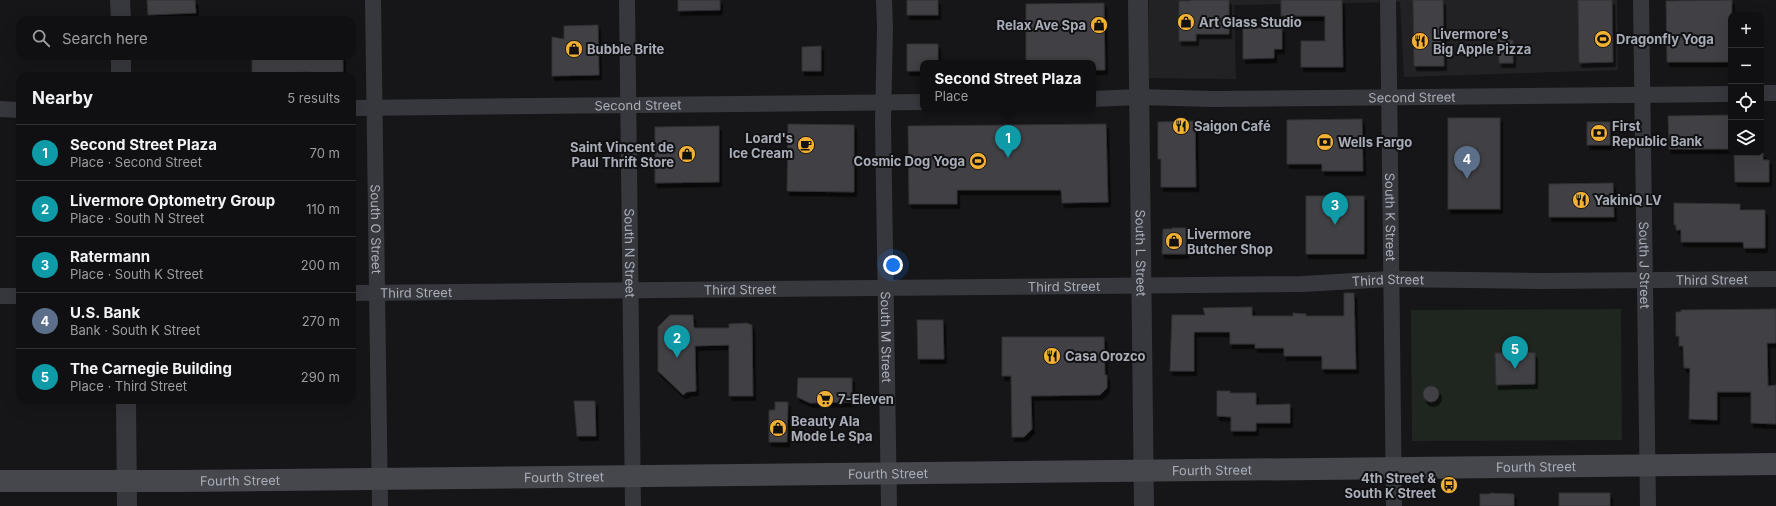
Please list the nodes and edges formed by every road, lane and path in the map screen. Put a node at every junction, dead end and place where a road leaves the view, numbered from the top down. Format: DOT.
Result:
graph roads {
  1 [pos="120,0"];
  2 [pos="373,0"];
  3 [pos="627,0"];
  4 [pos="884,0"];
  5 [pos="1138,0"];
  6 [pos="1388,0"];
  7 [pos="1641,0"];
  8 [pos="121,16"];
  9 [pos="121,60"];
  10 [pos="121,72"];
  11 [pos="1764,93"];
  12 [pos="1776,93"];
  13 [pos="1642,94"];
  14 [pos="1728,94"];
  15 [pos="1138,97"];
  16 [pos="1389,97"];
  17 [pos="1096,99"];
  18 [pos="884,102"];
  19 [pos="920,102"];
  20 [pos="629,105"];
  21 [pos="356,108"];
  22 [pos="374,108"];
  23 [pos="0,109"];
  24 [pos="16,110"];
  25 [pos="1390,279"];
  26 [pos="1776,279"];
  27 [pos="1645,280"];
  28 [pos="1141,285"];
  29 [pos="886,288"];
  30 [pos="631,290"];
  31 [pos="356,293"];
  32 [pos="377,293"];
  33 [pos="0,296"];
  34 [pos="16,296"];
  35 [pos="126,404"];
  36 [pos="1776,464"];
  37 [pos="1647,465"];
  38 [pos="1394,468"];
  39 [pos="1144,470"];
  40 [pos="888,473"];
  41 [pos="634,476"];
  42 [pos="379,478"];
  43 [pos="0,481"];
  44 [pos="127,481"];
  45 [pos="126,506"];
  46 [pos="380,506"];
  47 [pos="633,506"];
  48 [pos="889,506"];
  49 [pos="1144,506"];
  50 [pos="1394,506"];
  51 [pos="1648,506"];
  1 -- 8 [label="street"];
  2 -- 22 [label="street, South O Street"];
  3 -- 20 [label="street, South N Street"];
  4 -- 18 [label="street, South M Street"];
  5 -- 15 [label="street, South L Street"];
  6 -- 16 [label="street, South K Street"];
  7 -- 13 [label="street, South J Street"];
  9 -- 10 [label="street"];
  11 -- 12 [label="street"];
  13 -- 14 [label="street, Second Street"];
  13 -- 16 [label="street, Second Street"];
  13 -- 27 [label="street, South J Street"];
  15 -- 16 [label="street, Second Street"];
  15 -- 17 [label="street, Second Street"];
  15 -- 28 [label="street, South L Street"];
  16 -- 25 [label="street, South K Street"];
  18 -- 19 [label="street, Second Street"];
  18 -- 20 [label="street, Second Street"];
  18 -- 29 [label="street, South M Street"];
  20 -- 22 [label="street, Second Street"];
  20 -- 30 [label="street, South N Street"];
  21 -- 22 [label="street, Second Street"];
  22 -- 32 [label="street, South O Street"];
  23 -- 24 [label="street"];
  25 -- 27 [label="street, Third Street"];
  25 -- 28 [label="street, Third Street"];
  25 -- 38 [label="street, South K Street"];
  26 -- 27 [label="street, Third Street"];
  27 -- 37 [label="street, South J Street"];
  28 -- 29 [label="street, Third Street"];
  28 -- 39 [label="street, South L Street"];
  29 -- 30 [label="street, Third Street"];
  29 -- 40 [label="street, South M Street"];
  30 -- 32 [label="street, Third Street"];
  30 -- 41 [label="street, South N Street"];
  31 -- 32 [label="street, Third Street"];
  32 -- 42 [label="street, South O Street"];
  33 -- 34 [label="street"];
  35 -- 44 [label="street"];
  36 -- 37 [label="main road, Fourth Street"];
  37 -- 38 [label="main road, Fourth Street"];
  37 -- 51 [label="street, South J Street"];
  38 -- 39 [label="main road, Fourth Street"];
  38 -- 50 [label="street, South K Street"];
  39 -- 40 [label="main road, Fourth Street"];
  39 -- 49 [label="street, South L Street"];
  40 -- 41 [label="main road, Fourth Street"];
  40 -- 48 [label="street, South M Street"];
  41 -- 42 [label="main road, Fourth Street"];
  41 -- 47 [label="street, South N Street"];
  42 -- 44 [label="main road, Fourth Street"];
  42 -- 46 [label="street, South O Street"];
  43 -- 44 [label="main road, Fourth Street"];
  44 -- 45 [label="street"];
}
